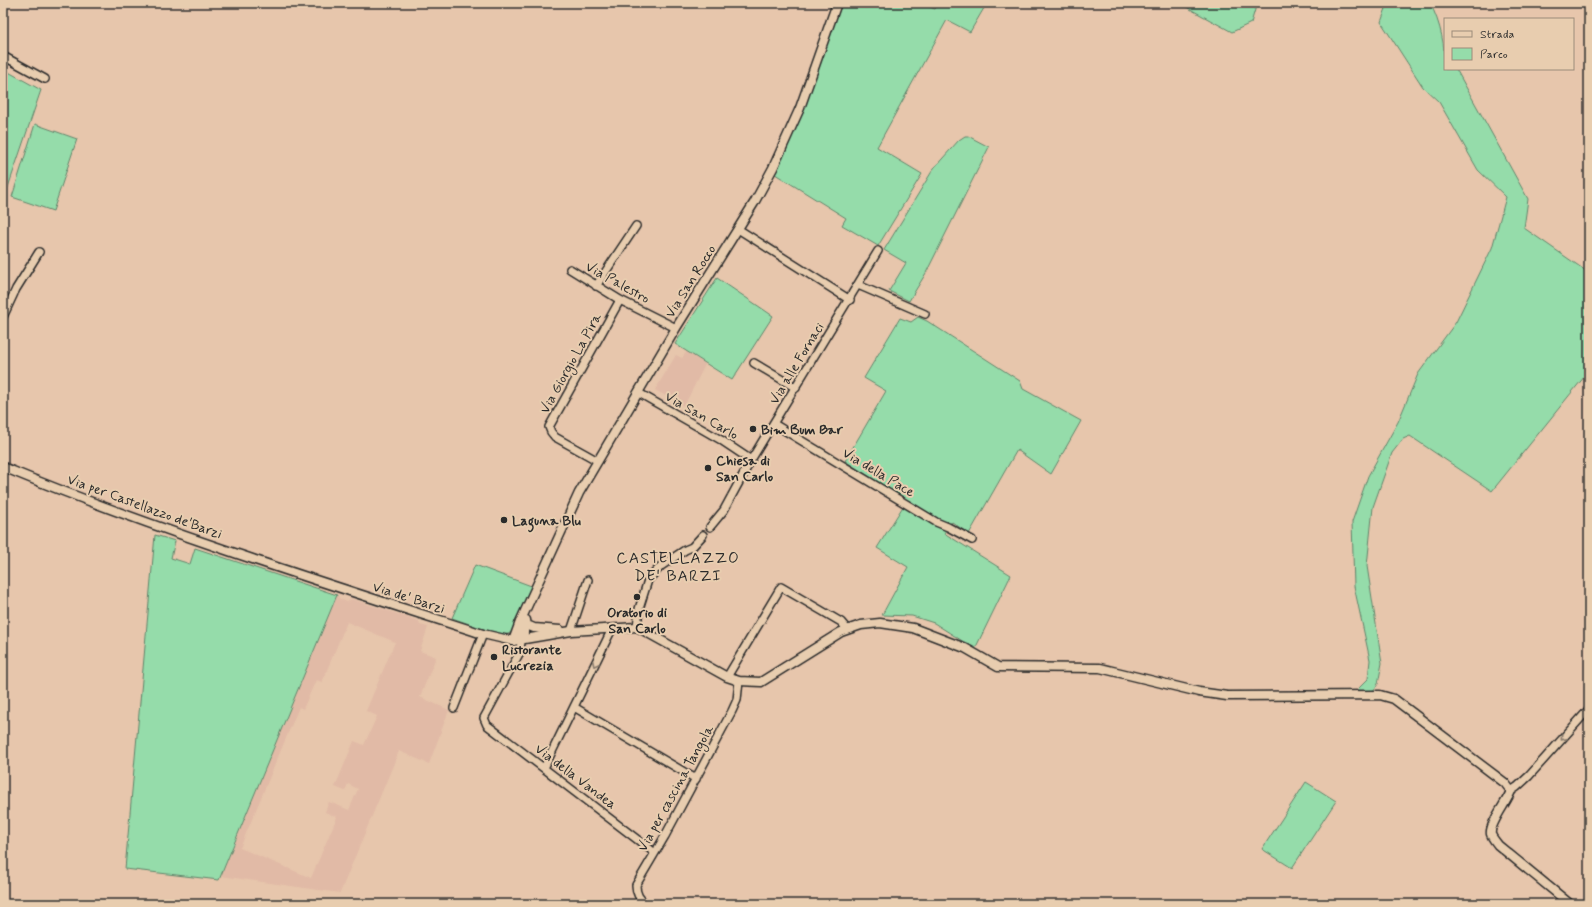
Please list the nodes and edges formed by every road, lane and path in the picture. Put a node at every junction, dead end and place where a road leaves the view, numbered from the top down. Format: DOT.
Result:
graph roads {
  1 [pos="837,3"];
  2 [pos="3,56"];
  3 [pos="44,79"];
  4 [pos="636,226"];
  5 [pos="738,230"];
  6 [pos="878,251"];
  7 [pos="39,252"];
  8 [pos="570,270"];
  9 [pos="858,285"];
  10 [pos="596,286"];
  11 [pos="620,300"];
  12 [pos="850,300"];
  13 [pos="925,314"];
  14 [pos="3,316"];
  15 [pos="676,328"];
  16 [pos="754,363"];
  17 [pos="796,388"];
  18 [pos="639,393"];
  19 [pos="774,424"];
  20 [pos="751,460"];
  21 [pos="598,461"];
  22 [pos="3,466"];
  23 [pos="710,527"];
  24 [pos="703,535"];
  25 [pos="972,540"];
  26 [pos="279,568"];
  27 [pos="588,580"];
  28 [pos="525,613"];
  29 [pos="527,625"];
  30 [pos="637,627"];
  31 [pos="612,628"];
  32 [pos="847,630"];
  33 [pos="571,631"];
  34 [pos="483,634"];
  35 [pos="517,641"];
  36 [pos="726,677"];
  37 [pos="739,681"];
  38 [pos="574,707"];
  39 [pos="454,708"];
  40 [pos="1589,709"];
  41 [pos="544,768"];
  42 [pos="696,779"];
  43 [pos="1511,791"];
  44 [pos="655,853"];
  45 [pos="646,904"];
  46 [pos="1570,904"];
  1 -- 5 [label="street, Via San Rocco"];
  2 -- 3 [label="street"];
  4 -- 10 [label="street"];
  5 -- 12 [label="street"];
  5 -- 15 [label="street, Via San Rocco"];
  6 -- 9 [label="street, Via alle Fornaci"];
  7 -- 14 [label="street"];
  8 -- 10 [label="street, Via Palestro"];
  9 -- 12 [label="street, Via alle Fornaci"];
  9 -- 13 [label="street"];
  10 -- 11 [label="street, Via Palestro"];
  11 -- 15 [label="street, Via Palestro"];
  11 -- 21 [label="street, Via Giorgio La Pira"];
  12 -- 17 [label="street, Via alle Fornaci"];
  15 -- 18 [label="street, Via San Rocco"];
  16 -- 17 [label="street"];
  17 -- 19 [label="street, Via alle Fornaci"];
  18 -- 20 [label="street, Via San Carlo"];
  18 -- 21 [label="street, Via San Rocco"];
  19 -- 20 [label="street, Via alle Fornaci"];
  19 -- 25 [label="street, Via della Pace"];
  20 -- 23 [label="street, Via alle Fornaci"];
  21 -- 28 [label="street, Via San Rocco"];
  22 -- 26 [label="street, Via per Castellazzo de'Barzi"];
  24 -- 30 [label="street"];
  26 -- 34 [label="street, Via de' Barzi"];
  27 -- 33 [label="street"];
  28 -- 29 [label="street"];
  28 -- 35 [label="street, Via San Rocco"];
  29 -- 33 [label="street"];
  29 -- 35 [label="street"];
  30 -- 31 [label="street"];
  30 -- 36 [label="street"];
  31 -- 33 [label="street"];
  31 -- 38 [label="street, one-way"];
  32 -- 36 [label="street"];
  32 -- 37 [label="street"];
  32 -- 43 [label="street"];
  33 -- 35 [label="street, Via de' Barzi"];
  34 -- 35 [label="street, Via de' Barzi"];
  34 -- 39 [label="street"];
  35 -- 41 [label="street, Via della Vandea"];
  36 -- 37 [label="street"];
  37 -- 42 [label="street, Via per cascina Tangola"];
  38 -- 41 [label="street"];
  38 -- 42 [label="street"];
  40 -- 43 [label="street, one-way"];
  41 -- 44 [label="street, Via della Vandea"];
  42 -- 44 [label="street, Via per cascina Tangola"];
  43 -- 46 [label="street"];
  44 -- 45 [label="street, Via per cascina Tangola"];
}
